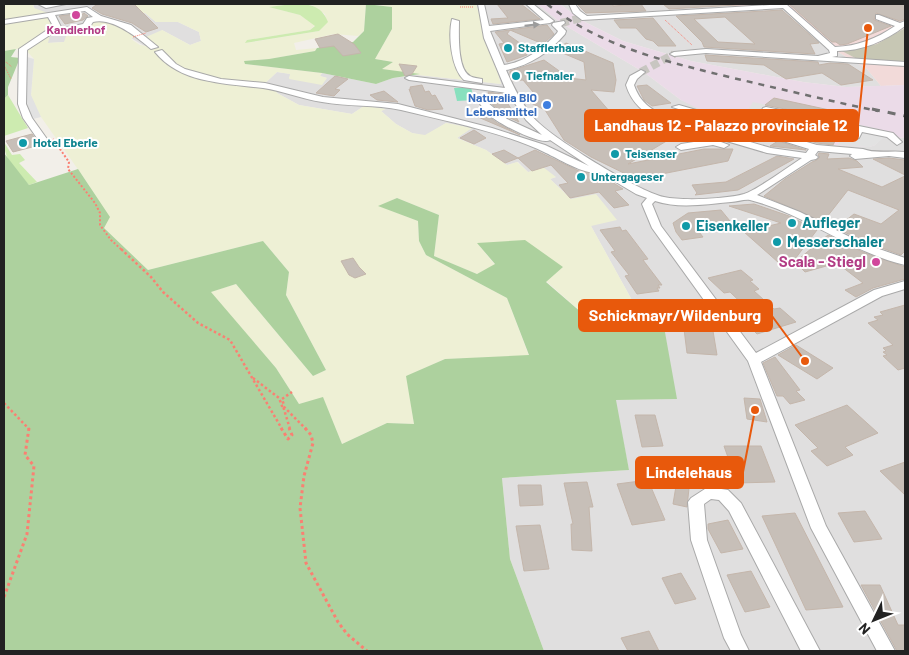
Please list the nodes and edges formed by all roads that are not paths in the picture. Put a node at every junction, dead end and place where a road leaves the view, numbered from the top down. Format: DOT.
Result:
graph roads {
  1 [pos="41,4"];
  2 [pos="63,4"];
  3 [pos="529,4"];
  4 [pos="572,4"];
  5 [pos="667,4"];
  6 [pos="773,4"];
  7 [pos="783,5"];
  8 [pos="79,6"];
  9 [pos="482,6"];
  10 [pos="679,12"];
  11 [pos="52,14"];
  12 [pos="879,16"];
  13 [pos="98,18"];
  14 [pos="455,21"];
  15 [pos="4,22"];
  16 [pos="560,23"];
  17 [pos="903,25"];
  18 [pos="485,29"];
  19 [pos="47,33"];
  20 [pos="834,49"];
  21 [pos="674,54"];
  22 [pos="819,58"];
  23 [pos="905,64"];
  24 [pos="502,68"];
  25 [pos="641,72"];
  26 [pos="409,78"];
  27 [pos="510,87"];
  28 [pos="484,104"];
  29 [pos="676,107"];
  30 [pos="859,128"];
  31 [pos="42,139"];
  32 [pos="559,142"];
  33 [pos="901,142"];
  34 [pos="681,147"];
  35 [pos="752,147"];
  36 [pos="888,147"];
  37 [pos="815,148"];
  38 [pos="859,154"];
  39 [pos="904,155"];
  40 [pos="808,157"];
  41 [pos="603,170"];
  42 [pos="750,196"];
  43 [pos="654,197"];
  44 [pos="905,262"];
  45 [pos="905,284"];
  46 [pos="754,360"];
  47 [pos="740,651"];
  48 [pos="811,651"];
  49 [pos="886,651"];
  1 -- 2 [label="street"];
  18 -- 3 [label="street, one-way"];
  4 -- 10 [label="street"];
  5 -- 10 [label="street"];
  6 -- 7 [label="street"];
  7 -- 10 [label="street"];
  7 -- 20 [label="street"];
  8 -- 11 [label="street"];
  8 -- 13 [label="street"];
  9 -- 18 [label="street"];
  11 -- 15 [label="street"];
  11 -- 19 [label="street"];
  12 -- 17 [label="street"];
  13 -- 19 [label="street"];
  13 -- 41 [label="street"];
  14 -- 27 [label="street"];
  16 -- 24 [label="street"];
  17 -- 20 [label="street"];
  18 -- 24 [label="street"];
  19 -- 31 [label="street"];
  20 -- 22 [label="street"];
  21 -- 22 [label="street"];
  22 -- 23 [label="street"];
  24 -- 27 [label="street"];
  25 -- 35 [label="street"];
  26 -- 27 [label="street"];
  27 -- 32 [label="street"];
  28 -- 32 [label="street"];
  29 -- 37 [label="street"];
  30 -- 30 [label="street"];
  30 -- 33 [label="street"];
  32 -- 41 [label="street"];
  33 -- 36 [label="street"];
  34 -- 35 [label="street"];
  35 -- 40 [label="street"];
  36 -- 38 [label="street"];
  36 -- 39 [label="street"];
  37 -- 38 [label="street"];
  37 -- 40 [label="street"];
  38 -- 39 [label="street"];
  38 -- 40 [label="street"];
  40 -- 42 [label="street"];
  41 -- 43 [label="street"];
  42 -- 43 [label="street"];
  42 -- 44 [label="street"];
  43 -- 46 [label="street"];
  45 -- 46 [label="street"];
  46 -- 49 [label="street"];
  47 -- 48 [label="street"];
}
